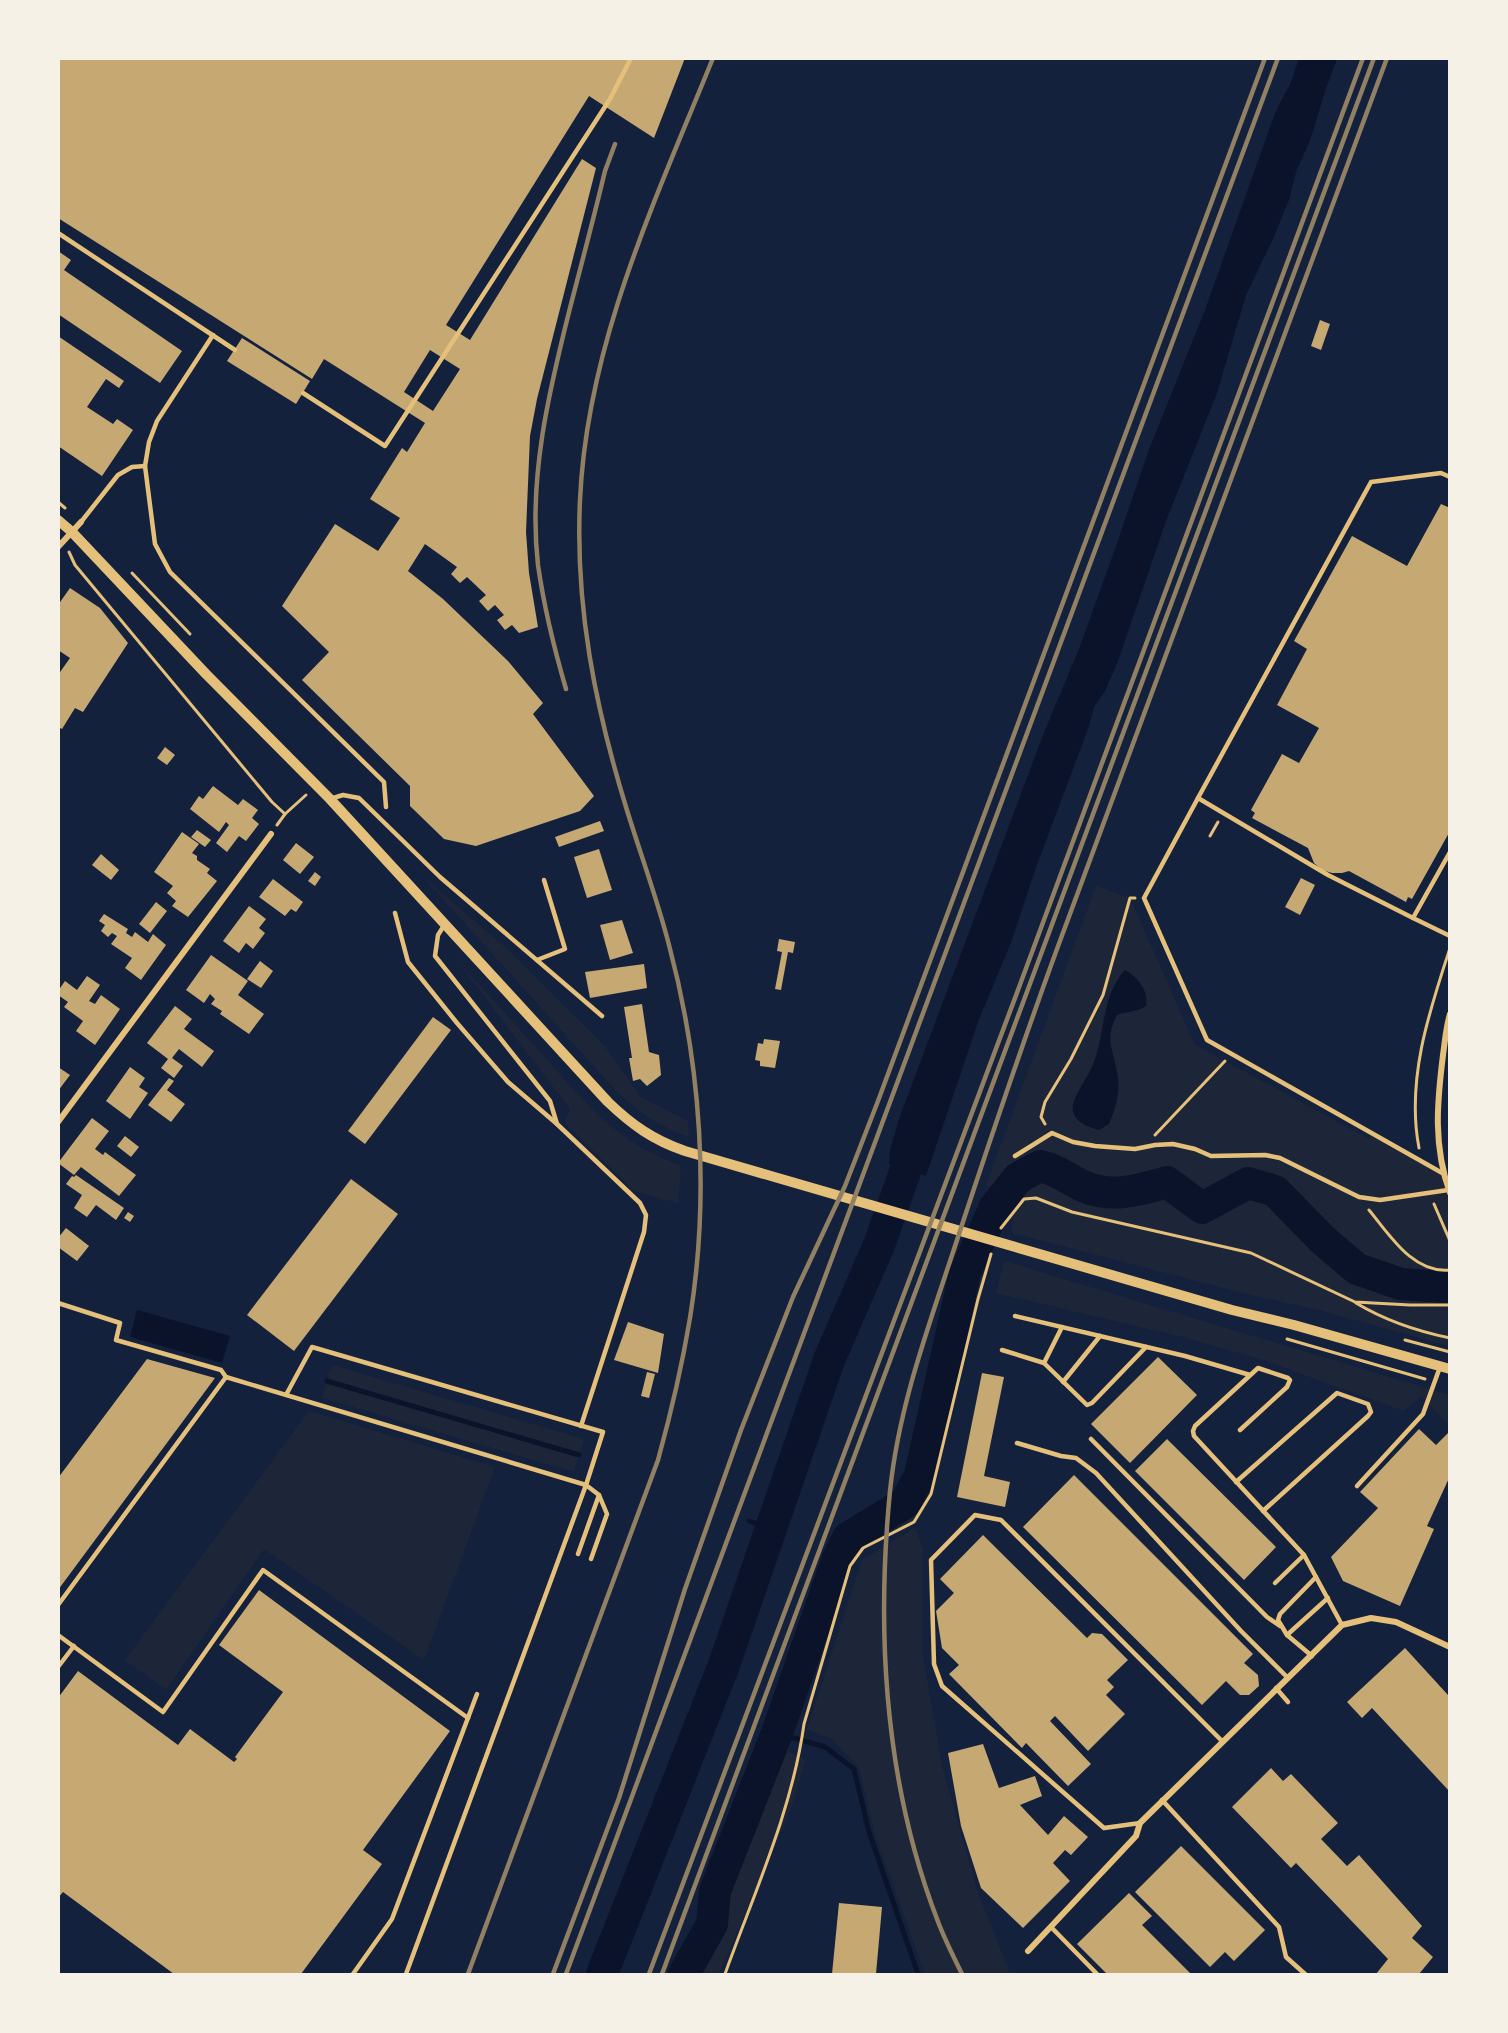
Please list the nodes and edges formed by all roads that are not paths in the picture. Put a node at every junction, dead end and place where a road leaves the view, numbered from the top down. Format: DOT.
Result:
graph roads {
  1 [pos="631,58"];
  2 [pos="58,233"];
  3 [pos="213,334"];
  4 [pos="235,350"];
  5 [pos="303,393"];
  6 [pos="145,466"];
  7 [pos="1449,477"];
  8 [pos="58,520"];
  9 [pos="81,522"];
  10 [pos="72,532"];
  11 [pos="61,544"];
  12 [pos="1198,798"];
  13 [pos="330,799"];
  14 [pos="386,807"];
  15 [pos="271,834"];
  16 [pos="1449,852"];
  17 [pos="544,880"];
  18 [pos="395,913"];
  19 [pos="1413,918"];
  20 [pos="445,924"];
  21 [pos="1449,936"];
  22 [pos="537,960"];
  23 [pos="1449,1014"];
  24 [pos="602,1016"];
  25 [pos="58,1122"];
  26 [pos="556,1124"];
  27 [pos="1015,1156"];
  28 [pos="1444,1174"];
  29 [pos="1449,1191"];
  30 [pos="58,1303"];
  31 [pos="1015,1316"];
  32 [pos="1062,1327"];
  33 [pos="1100,1336"];
  34 [pos="1146,1347"];
  35 [pos="1002,1350"];
  36 [pos="1044,1363"];
  37 [pos="1445,1367"];
  38 [pos="1250,1376"];
  39 [pos="226,1377"];
  40 [pos="1063,1382"];
  41 [pos="286,1395"];
  42 [pos="581,1426"];
  43 [pos="1240,1430"];
  44 [pos="1091,1439"];
  45 [pos="1017,1443"];
  46 [pos="1236,1482"];
  47 [pos="586,1485"];
  48 [pos="1357,1486"];
  49 [pos="599,1495"];
  50 [pos="1263,1511"];
  51 [pos="578,1554"];
  52 [pos="1304,1556"];
  53 [pos="591,1559"];
  54 [pos="1316,1577"];
  55 [pos="1275,1582"];
  56 [pos="1328,1598"];
  57 [pos="58,1605"];
  58 [pos="1342,1625"];
  59 [pos="1280,1626"];
  60 [pos="58,1635"];
  61 [pos="1287,1635"];
  62 [pos="74,1646"];
  63 [pos="1449,1647"];
  64 [pos="1312,1656"];
  65 [pos="58,1667"];
  66 [pos="1288,1678"];
  67 [pos="1276,1688"];
  68 [pos="477,1694"];
  69 [pos="1288,1702"];
  70 [pos="468,1718"];
  71 [pos="1222,1741"];
  72 [pos="1162,1800"];
  73 [pos="1140,1823"];
  74 [pos="1051,1927"];
  75 [pos="1028,1951"];
  76 [pos="353,1974"];
  77 [pos="406,1974"];
  78 [pos="1097,1974"];
  79 [pos="1305,1974"];
  1 -- 5 [label="lane"];
  2 -- 3 [label="lane"];
  3 -- 4 [label="lane"];
  3 -- 6 [label="lane"];
  6 -- 9 [label="lane"];
  6 -- 14 [label="lane"];
  7 -- 12 [label="lane"];
  8 -- 10 [label="street"];
  9 -- 10 [label="street"];
  10 -- 11 [label="street"];
  10 -- 13 [label="street"];
  12 -- 19 [label="lane"];
  12 -- 28 [label="lane"];
  13 -- 20 [label="street"];
  13 -- 22 [label="lane"];
  15 -- 25 [label="street"];
  16 -- 19 [label="lane"];
  17 -- 22 [label="lane"];
  18 -- 26 [label="lane"];
  19 -- 21 [label="lane"];
  20 -- 26 [label="lane"];
  20 -- 37 [label="street"];
  22 -- 24 [label="lane"];
  23 -- 28 [label="street"];
  26 -- 42 [label="lane"];
  27 -- 29 [label="lane"];
  28 -- 29 [label="street"];
  30 -- 39 [label="lane"];
  31 -- 32 [label="lane"];
  32 -- 33 [label="lane"];
  32 -- 36 [label="lane"];
  33 -- 34 [label="lane"];
  33 -- 40 [label="lane"];
  34 -- 38 [label="lane"];
  34 -- 40 [label="lane"];
  35 -- 36 [label="lane"];
  36 -- 40 [label="lane"];
  37 -- 48 [label="lane"];
  38 -- 43 [label="lane"];
  38 -- 46 [label="lane"];
  39 -- 41 [label="lane"];
  39 -- 57 [label="lane"];
  41 -- 42 [label="lane"];
  41 -- 47 [label="lane"];
  42 -- 47 [label="lane"];
  44 -- 59 [label="lane"];
  45 -- 66 [label="lane"];
  46 -- 50 [label="lane"];
  46 -- 50 [label="lane"];
  47 -- 49 [label="lane"];
  47 -- 77 [label="lane"];
  49 -- 51 [label="lane"];
  49 -- 53 [label="lane"];
  50 -- 52 [label="lane"];
  52 -- 54 [label="lane"];
  52 -- 55 [label="lane"];
  54 -- 56 [label="lane"];
  54 -- 59 [label="lane"];
  56 -- 58 [label="lane"];
  56 -- 61 [label="lane"];
  58 -- 63 [label="street"];
  58 -- 64 [label="street"];
  59 -- 61 [label="lane"];
  60 -- 62 [label="lane"];
  61 -- 64 [label="lane"];
  62 -- 65 [label="lane"];
  62 -- 70 [label="lane"];
  64 -- 66 [label="street"];
  66 -- 67 [label="street"];
  67 -- 69 [label="lane"];
  67 -- 71 [label="street"];
  68 -- 70 [label="lane"];
  70 -- 76 [label="lane"];
  71 -- 72 [label="street"];
  71 -- 73 [label="lane"];
  72 -- 73 [label="street"];
  72 -- 79 [label="lane"];
  73 -- 74 [label="street"];
  74 -- 75 [label="street"];
  74 -- 78 [label="lane"];
}
